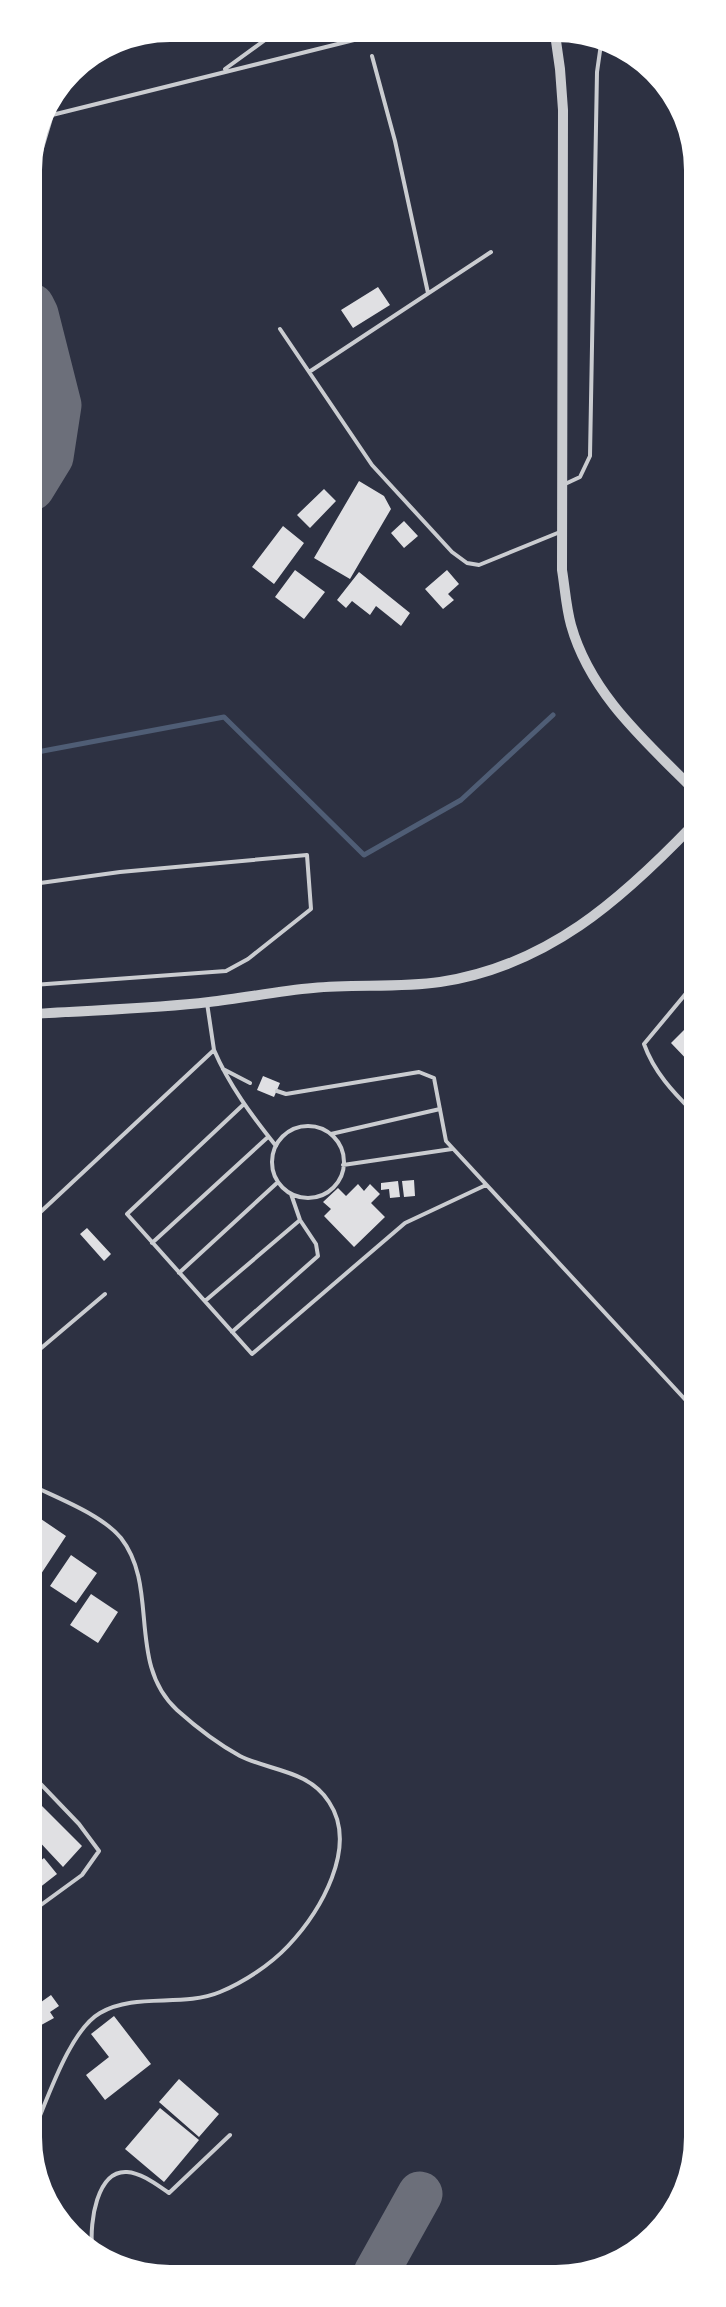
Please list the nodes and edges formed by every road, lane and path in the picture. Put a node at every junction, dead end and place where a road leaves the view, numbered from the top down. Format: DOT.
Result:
graph roads {
  1 [pos="262,42"];
  2 [pos="346,42"];
  3 [pos="556,42"];
  4 [pos="600,50"];
  5 [pos="372,56"];
  6 [pos="222,72"];
  7 [pos="55,114"];
  8 [pos="491,252"];
  9 [pos="428,293"];
  10 [pos="280,329"];
  11 [pos="309,372"];
  12 [pos="561,485"];
  13 [pos="561,532"];
  14 [pos="684,780"];
  15 [pos="684,834"];
  16 [pos="42,883"];
  17 [pos="42,984"];
  18 [pos="684,996"];
  19 [pos="207,1002"];
  20 [pos="42,1013"];
  21 [pos="214,1050"];
  22 [pos="222,1069"];
  23 [pos="250,1083"];
  24 [pos="277,1091"];
  25 [pos="684,1103"];
  26 [pos="244,1104"];
  27 [pos="440,1109"];
  28 [pos="331,1134"];
  29 [pos="268,1137"];
  30 [pos="276,1146"];
  31 [pos="453,1149"];
  32 [pos="343,1165"];
  33 [pos="278,1182"];
  34 [pos="486,1185"];
  35 [pos="291,1193"];
  36 [pos="42,1211"];
  37 [pos="300,1220"];
  38 [pos="152,1243"];
  39 [pos="179,1273"];
  40 [pos="105,1294"];
  41 [pos="205,1301"];
  42 [pos="232,1332"];
  43 [pos="42,1347"];
  44 [pos="684,1398"];
  45 [pos="42,1491"];
  46 [pos="42,1785"];
  47 [pos="42,1904"];
  48 [pos="42,2112"];
  49 [pos="230,2135"];
  50 [pos="91,2237"];
  1 -- 6 [label="lane"];
  2 -- 6 [label="lane"];
  3 -- 12 [label="street"];
  4 -- 12 [label="lane"];
  5 -- 9 [label="lane"];
  6 -- 7 [label="lane"];
  8 -- 9 [label="lane"];
  9 -- 11 [label="lane"];
  10 -- 11 [label="lane"];
  11 -- 13 [label="lane"];
  12 -- 13 [label="street"];
  13 -- 14 [label="street"];
  15 -- 19 [label="street"];
  16 -- 17 [label="lane"];
  18 -- 25 [label="lane"];
  19 -- 20 [label="street"];
  19 -- 21 [label="lane"];
  21 -- 22 [label="lane"];
  21 -- 36 [label="lane"];
  22 -- 23 [label="lane"];
  22 -- 26 [label="lane"];
  24 -- 27 [label="lane"];
  26 -- 29 [label="lane"];
  26 -- 38 [label="lane"];
  27 -- 28 [label="lane"];
  27 -- 31 [label="lane"];
  28 -- 30 [label="lane"];
  28 -- 32 [label="lane"];
  29 -- 30 [label="lane"];
  29 -- 38 [label="lane"];
  30 -- 33 [label="lane"];
  31 -- 32 [label="lane"];
  31 -- 34 [label="lane"];
  32 -- 35 [label="lane"];
  33 -- 35 [label="lane"];
  33 -- 39 [label="lane"];
  34 -- 42 [label="lane"];
  34 -- 44 [label="lane"];
  35 -- 37 [label="lane"];
  37 -- 41 [label="lane"];
  37 -- 42 [label="lane"];
  38 -- 39 [label="lane"];
  39 -- 41 [label="lane"];
  40 -- 43 [label="lane"];
  41 -- 42 [label="lane"];
  45 -- 48 [label="lane"];
  46 -- 47 [label="lane"];
  49 -- 50 [label="lane"];
}
